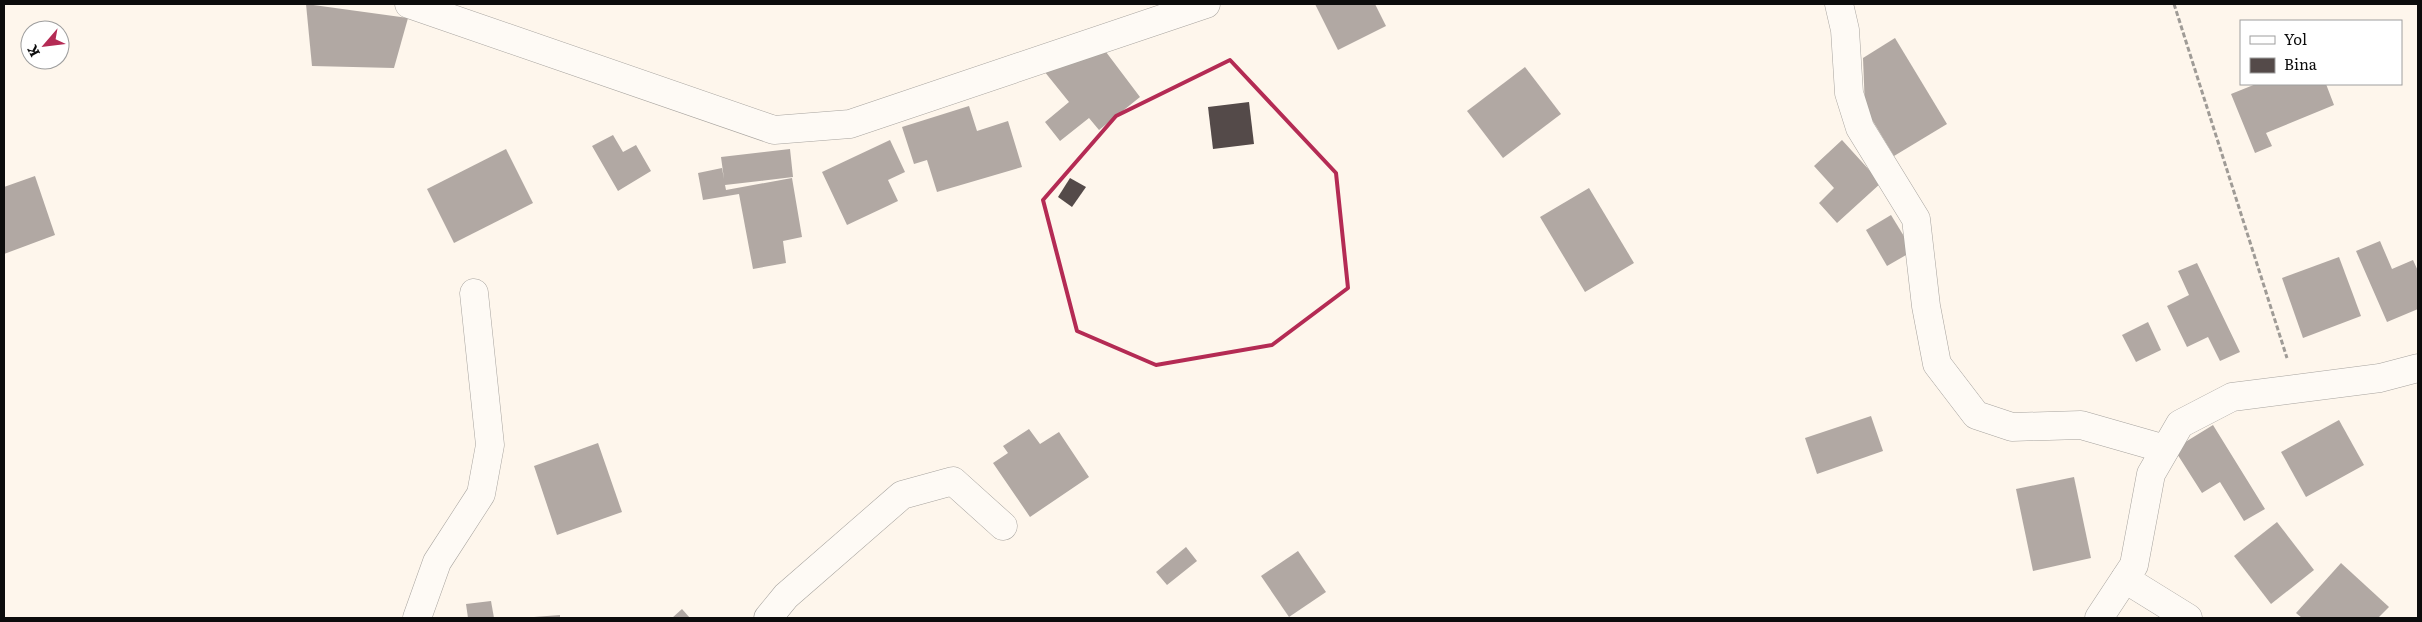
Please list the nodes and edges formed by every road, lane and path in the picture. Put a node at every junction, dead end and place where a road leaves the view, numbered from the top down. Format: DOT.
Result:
graph roads {
  1 [pos="410,4"];
  2 [pos="1206,4"];
  3 [pos="1839,4"];
  4 [pos="2174,4"];
  5 [pos="474,293"];
  6 [pos="2418,368"];
  7 [pos="2298,389"];
  8 [pos="2165,450"];
  9 [pos="1003,526"];
  10 [pos="2125,579"];
  11 [pos="417,618"];
  12 [pos="768,618"];
  13 [pos="2099,618"];
  14 [pos="2188,618"];
  1 -- 2 [label="street"];
  3 -- 8 [label="street"];
  4 -- 7 [label="path"];
  5 -- 11 [label="street"];
  6 -- 7 [label="street"];
  7 -- 8 [label="street"];
  8 -- 10 [label="street"];
  9 -- 12 [label="street"];
  10 -- 13 [label="street"];
  10 -- 14 [label="street"];
}
